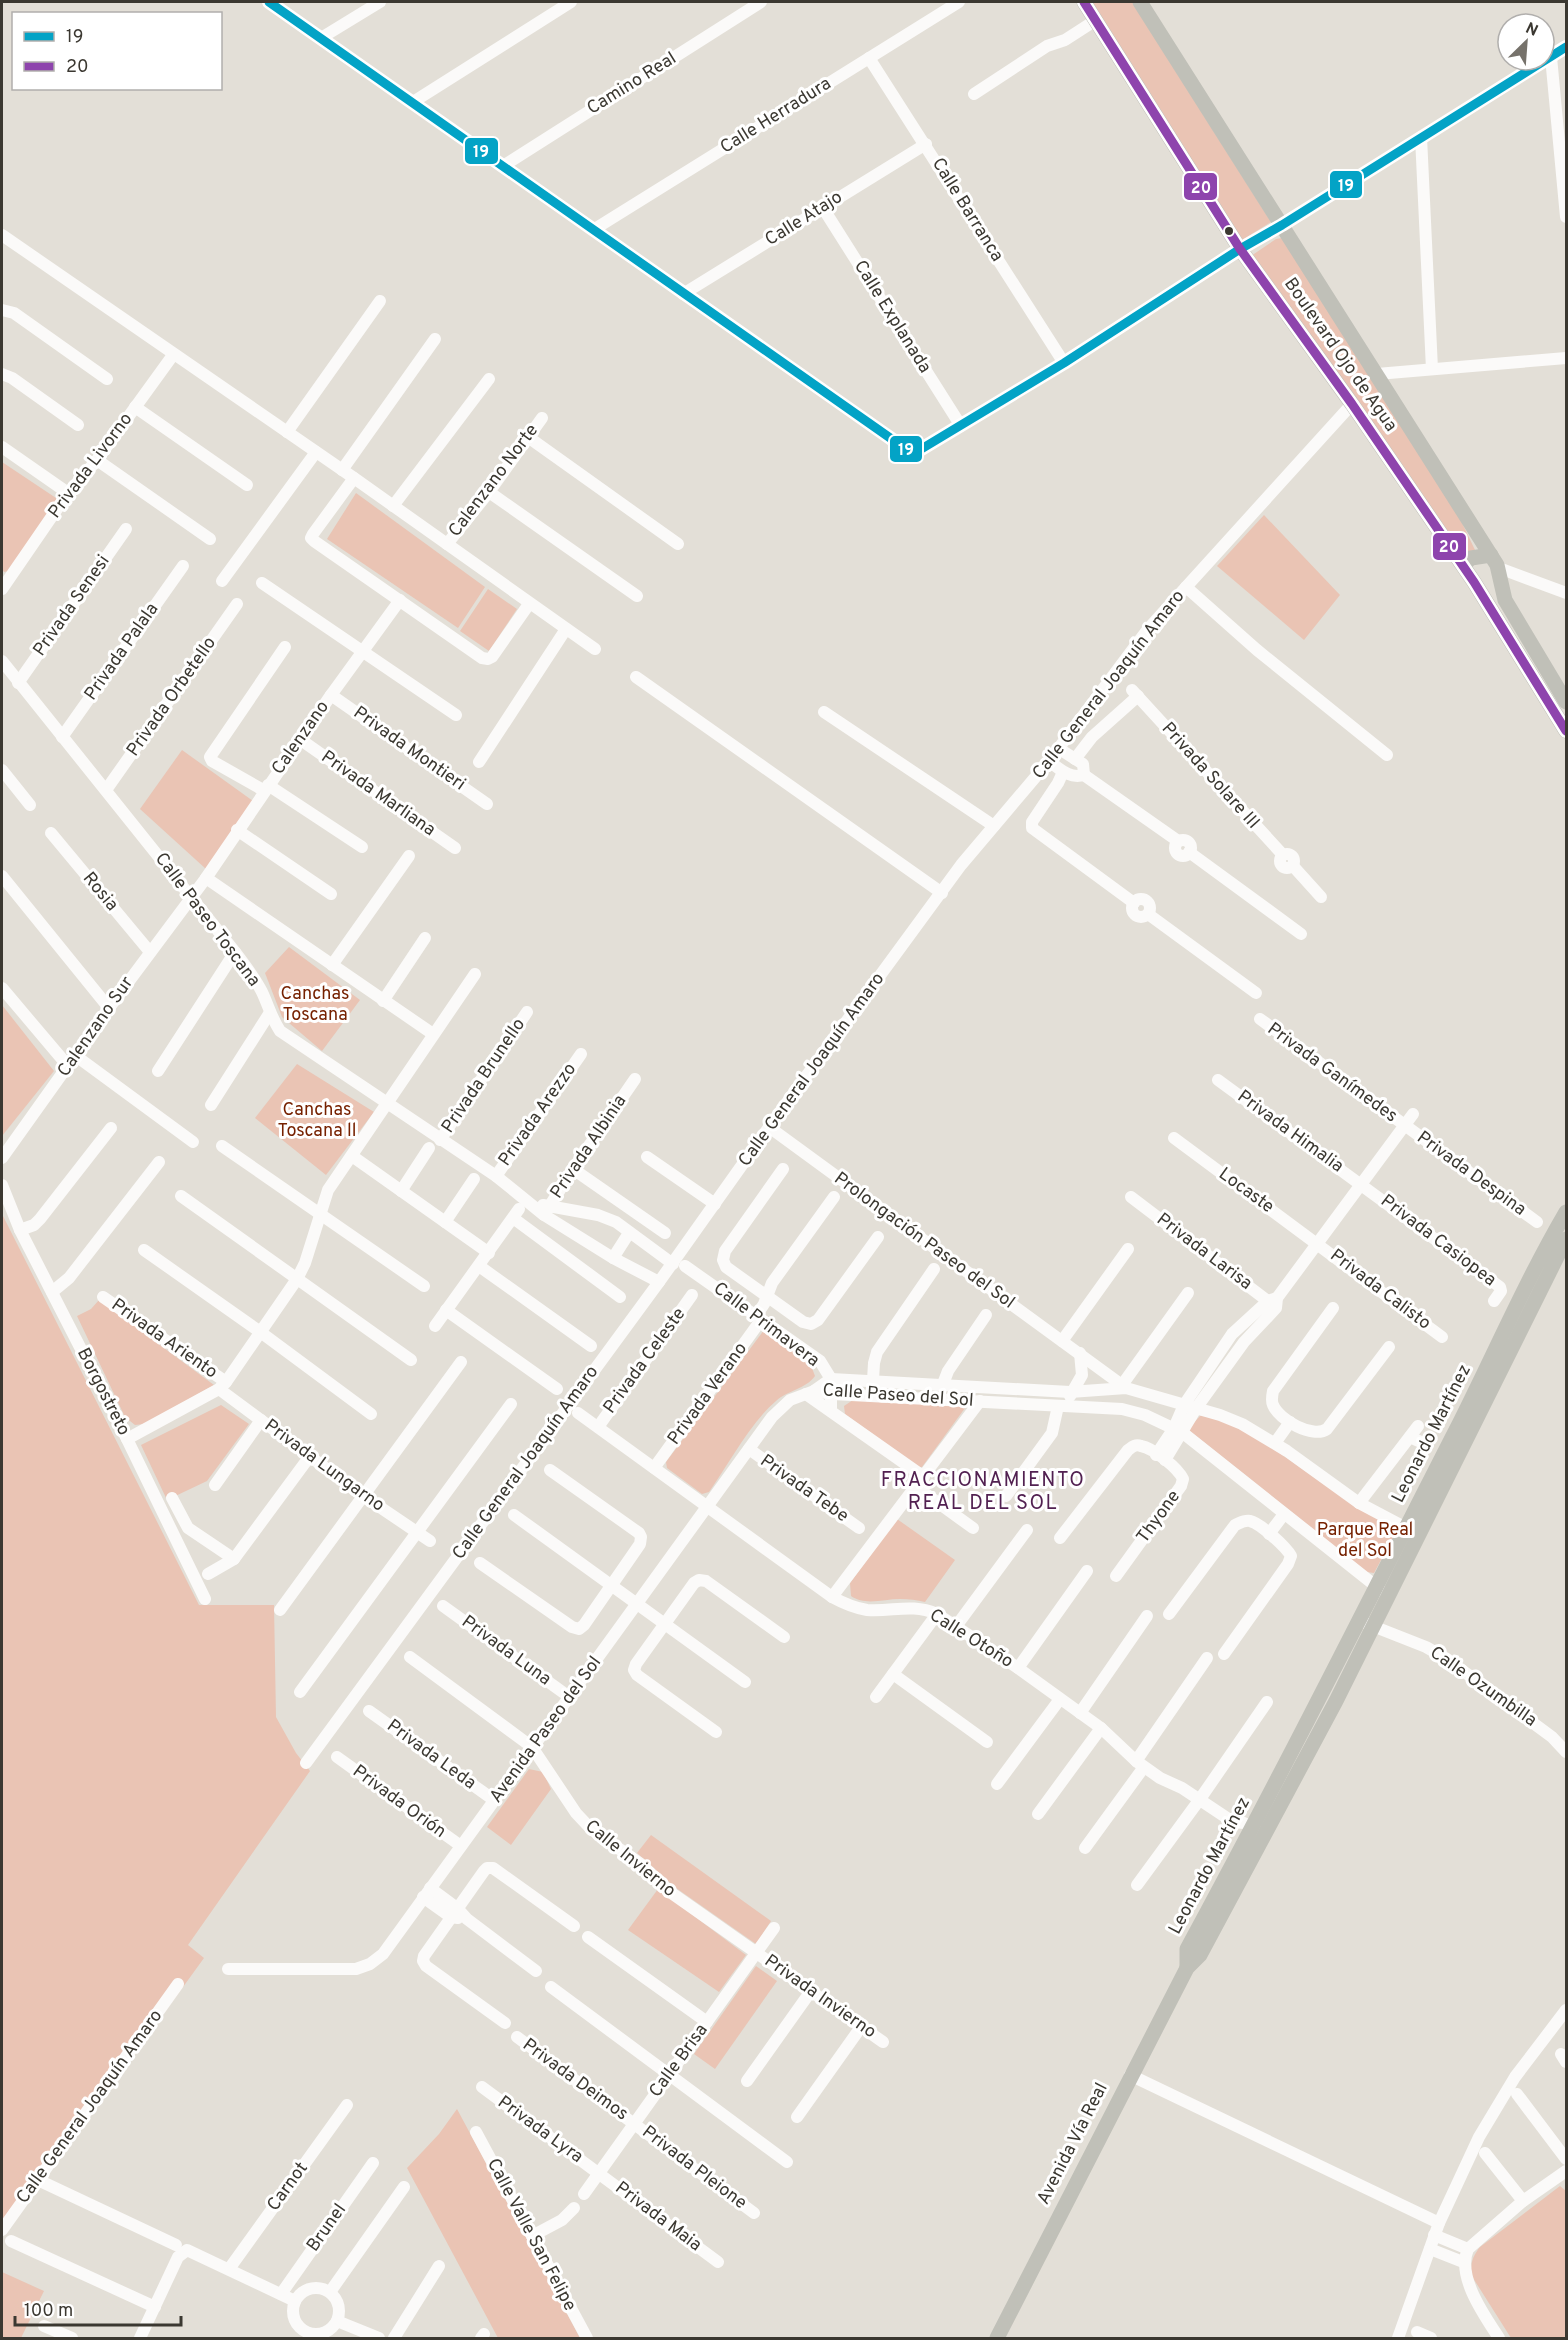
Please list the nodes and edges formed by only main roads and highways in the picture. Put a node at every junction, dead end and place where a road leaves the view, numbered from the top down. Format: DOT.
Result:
graph roads {
  1 [pos="1084,2"];
  2 [pos="1140,2"];
  3 [pos="1495,562"];
  4 [pos="1463,565"];
  5 [pos="1474,582"];
  6 [pos="1566,702"];
  7 [pos="1566,731"];
  8 [pos="1566,1212"];
  9 [pos="1566,1239"];
  10 [pos="1494,1369"];
  11 [pos="1413,1531"];
  12 [pos="1260,1831"];
  13 [pos="1186,1968"];
  14 [pos="997,2338"];
  1 -- 4 [label="main road, Boulevard Ojo de Agua"];
  2 -- 3 [label="main road, Boulevard Ojo de Agua"];
  3 -- 4 [label="main road"];
  3 -- 5 [label="main road"];
  3 -- 6 [label="main road, Boulevard Ojo de Agua"];
  4 -- 5 [label="main road, Boulevard Ojo de Agua"];
  5 -- 7 [label="main road, Boulevard Ojo de Agua"];
  8 -- 10 [label="main road, Leonardo Martínez"];
  9 -- 10 [label="main road, Leonardo Martínez"];
  10 -- 11 [label="main road, Leonardo Martínez"];
  11 -- 12 [label="main road, Leonardo Martínez"];
  11 -- 12 [label="main road, Leonardo Martínez"];
  12 -- 13 [label="main road, Leonardo Martínez"];
  13 -- 14 [label="main road, Avenida Vía Real"];
}
